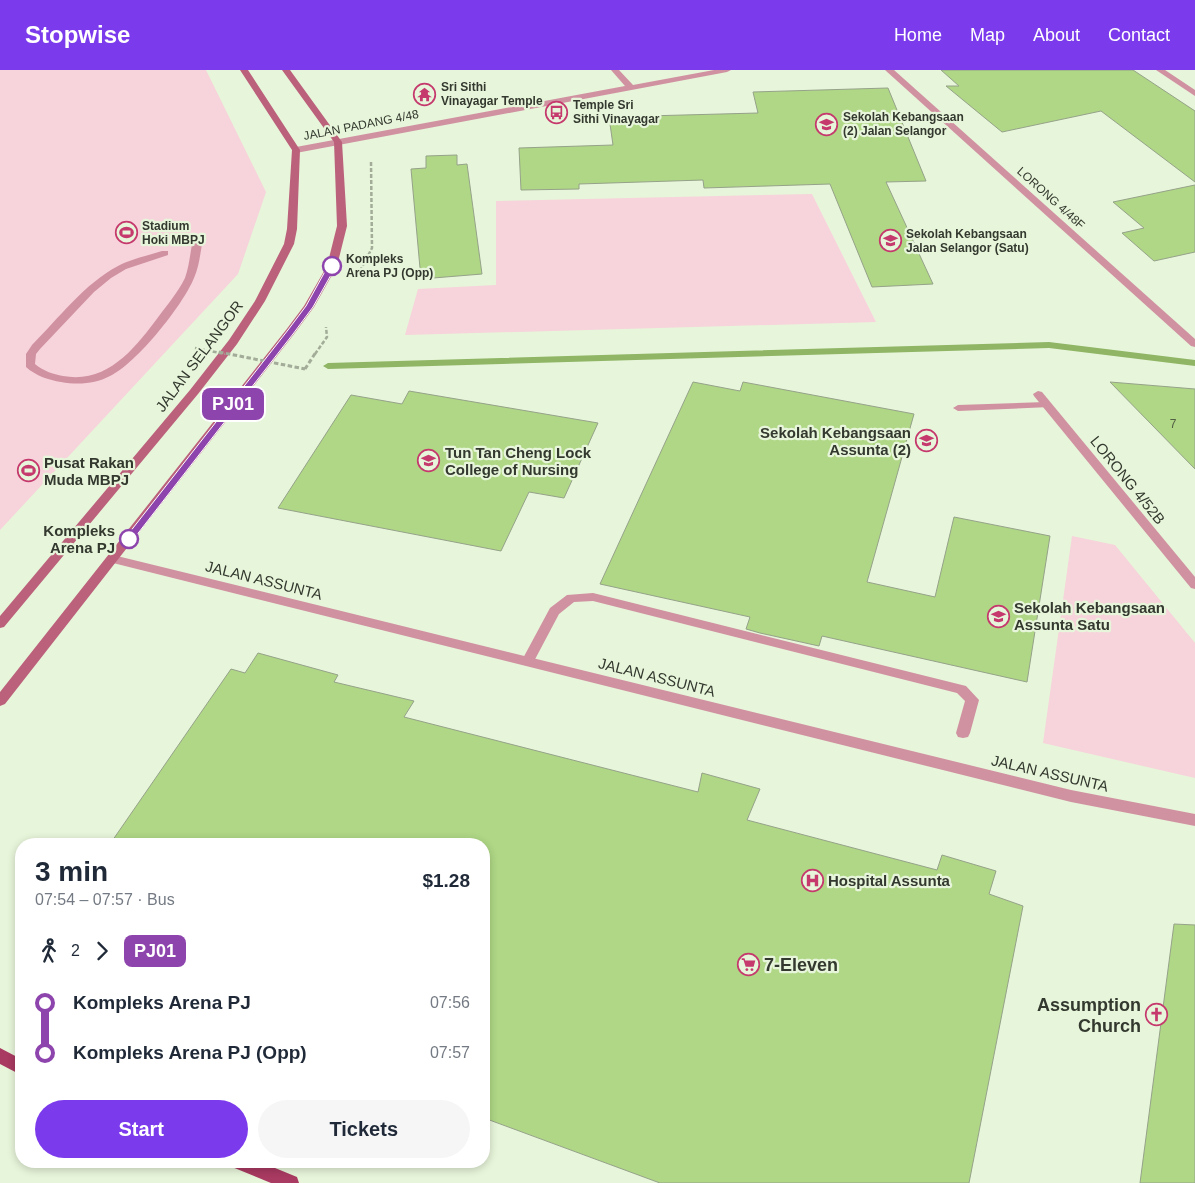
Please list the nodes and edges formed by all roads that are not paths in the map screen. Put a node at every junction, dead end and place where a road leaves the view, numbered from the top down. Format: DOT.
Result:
graph roads {
  1 [pos="244,70"];
  2 [pos="286,70"];
  3 [pos="615,70"];
  4 [pos="727,70"];
  5 [pos="890,70"];
  6 [pos="1160,70"];
  7 [pos="631,88"];
  8 [pos="1195,94"];
  9 [pos="338,142"];
  10 [pos="296,150"];
  11 [pos="197,244"];
  12 [pos="165,253"];
  13 [pos="1195,344"];
  14 [pos="1038,394"];
  15 [pos="1046,405"];
  16 [pos="958,408"];
  17 [pos="113,559"];
  18 [pos="1195,586"];
  19 [pos="0,624"];
  20 [pos="528,662"];
  21 [pos="0,701"];
  22 [pos="963,734"];
  23 [pos="1195,820"];
  24 [pos="0,1055"];
  25 [pos="15,1064"];
  26 [pos="255,1168"];
  27 [pos="291,1183"];
  1 -- 10 [label="main road"];
  2 -- 9 [label="main road"];
  3 -- 7 [label="street"];
  4 -- 7 [label="street, JALAN PADANG 4/48"];
  5 -- 13 [label="street, LORONG 4/48F"];
  6 -- 8 [label="street"];
  7 -- 9 [label="street, JALAN PADANG 4/48"];
  9 -- 10 [label="street, JALAN PADANG 4/48"];
  9 -- 17 [label="main road"];
  10 -- 19 [label="main road, JALAN SELANGOR"];
  11 -- 12 [label="street"];
  14 -- 15 [label="street, LORONG 4/52B"];
  15 -- 16 [label="street"];
  15 -- 18 [label="street, LORONG 4/52B"];
  17 -- 20 [label="street, JALAN ASSUNTA"];
  17 -- 21 [label="main road"];
  20 -- 22 [label="street"];
  20 -- 23 [label="street, JALAN ASSUNTA"];
  24 -- 25 [label="main road"];
  26 -- 27 [label="main road"];
}
